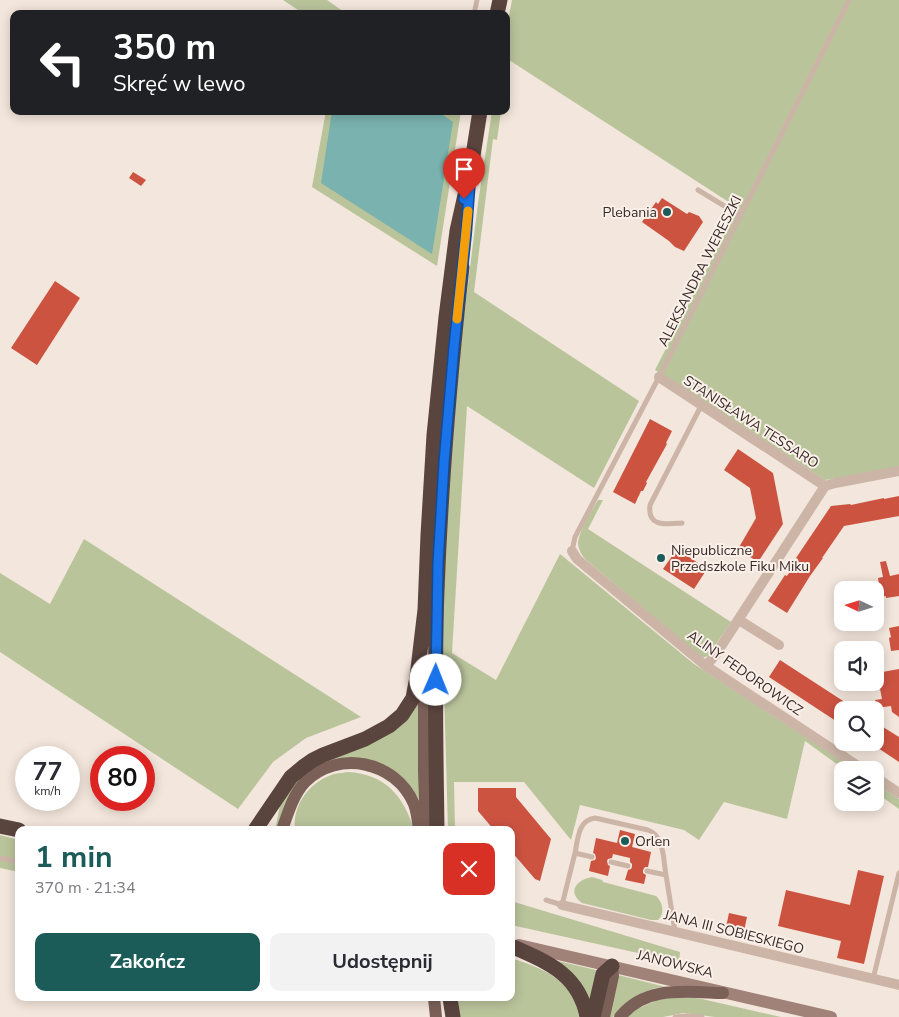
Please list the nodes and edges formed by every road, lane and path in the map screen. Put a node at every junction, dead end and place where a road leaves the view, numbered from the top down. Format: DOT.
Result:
graph roads {
  1 [pos="849,0"];
  2 [pos="479,115"];
  3 [pos="471,168"];
  4 [pos="698,190"];
  5 [pos="740,216"];
  6 [pos="659,377"];
  7 [pos="701,406"];
  8 [pos="899,471"];
  9 [pos="825,486"];
  10 [pos="682,523"];
  11 [pos="572,551"];
  12 [pos="426,610"];
  13 [pos="739,620"];
  14 [pos="778,645"];
  15 [pos="706,666"];
  16 [pos="850,761"];
  17 [pos="884,783"];
  18 [pos="899,793"];
  19 [pos="276,801"];
  20 [pos="0,826"];
  21 [pos="258,826"];
  22 [pos="271,826"];
  23 [pos="285,826"];
  24 [pos="418,826"];
  25 [pos="426,826"];
  26 [pos="437,826"];
  27 [pos="15,829"];
  28 [pos="575,854"];
  29 [pos="0,858"];
  30 [pos="592,858"];
  31 [pos="15,861"];
  32 [pos="611,862"];
  33 [pos="628,866"];
  34 [pos="647,871"];
  35 [pos="899,873"];
  36 [pos="666,875"];
  37 [pos="546,900"];
  38 [pos="562,905"];
  39 [pos="675,932"];
  40 [pos="515,946"];
  41 [pos="515,947"];
  42 [pos="612,966"];
  43 [pos="873,980"];
  44 [pos="899,985"];
  45 [pos="723,993"];
  46 [pos="434,1001"];
  47 [pos="448,1001"];
  48 [pos="449,1001"];
  49 [pos="436,1017"];
  50 [pos="448,1017"];
  51 [pos="453,1017"];
  52 [pos="587,1017"];
  53 [pos="593,1017"];
  54 [pos="604,1017"];
  55 [pos="620,1017"];
  56 [pos="675,1017"];
  57 [pos="702,1017"];
  58 [pos="831,1017"];
  1 -- 5 [label="lane, ALEKSANDRA WERESZKI"];
  2 -- 3 [label="highway"];
  3 -- 12 [label="highway"];
  3 -- 26 [label="highway"];
  4 -- 5 [label="lane"];
  5 -- 6 [label="lane, ALEKSANDRA WERESZKI"];
  6 -- 7 [label="street, STANISŁAWA TESSARO"];
  6 -- 11 [label="lane, ALEKSANDRA WERESZKI"];
  7 -- 9 [label="street, STANISŁAWA TESSARO"];
  7 -- 10 [label="lane"];
  8 -- 9 [label="street"];
  9 -- 13 [label="street, STANISŁAWA TESSARO"];
  11 -- 15 [label="street, ALINY FEDOROWICZ"];
  12 -- 19 [label="highway"];
  12 -- 25 [label="main road"];
  13 -- 14 [label="street"];
  13 -- 15 [label="street, STANISŁAWA TESSARO"];
  15 -- 16 [label="street, ALINY FEDOROWICZ"];
  17 -- 18 [label="street"];
  19 -- 21 [label="highway"];
  19 -- 22 [label="highway"];
  20 -- 27 [label="highway"];
  23 -- 24 [label="main road"];
  28 -- 30 [label="lane"];
  28 -- 36 [label="lane"];
  28 -- 38 [label="lane"];
  29 -- 31 [label="lane"];
  32 -- 33 [label="lane"];
  34 -- 36 [label="lane"];
  35 -- 43 [label="lane"];
  36 -- 39 [label="lane"];
  37 -- 38 [label="lane"];
  38 -- 39 [label="street, JANA III SOBIESKIEGO"];
  39 -- 43 [label="street, JANA III SOBIESKIEGO"];
  40 -- 42 [label="main road, JANOWSKA"];
  41 -- 52 [label="highway"];
  42 -- 45 [label="main road, JANOWSKA"];
  42 -- 53 [label="highway"];
  42 -- 54 [label="main road"];
  43 -- 44 [label="street, JANA III SOBIESKIEGO"];
  45 -- 55 [label="main road"];
  45 -- 58 [label="main road, JANOWSKA"];
  46 -- 49 [label="main road"];
  47 -- 50 [label="main road"];
  48 -- 51 [label="highway"];
  56 -- 57 [label="lane"];
}
